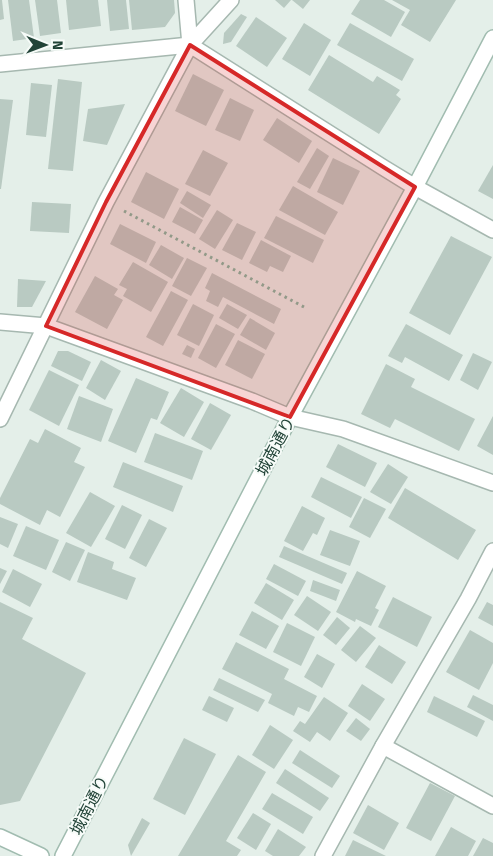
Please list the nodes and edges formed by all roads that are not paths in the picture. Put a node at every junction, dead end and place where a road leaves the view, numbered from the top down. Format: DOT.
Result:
graph roads {
  1 [pos="186,0"];
  2 [pos="231,0"];
  3 [pos="493,38"];
  4 [pos="190,45"];
  5 [pos="0,64"];
  6 [pos="415,187"];
  7 [pos="493,230"];
  8 [pos="0,322"];
  9 [pos="46,326"];
  10 [pos="290,417"];
  11 [pos="0,419"];
  12 [pos="493,483"];
  13 [pos="493,551"];
  14 [pos="383,746"];
  15 [pos="493,806"];
  16 [pos="0,837"];
  17 [pos="41,856"];
  18 [pos="63,856"];
  19 [pos="323,856"];
  1 -- 4 [label="street"];
  2 -- 4 [label="street"];
  3 -- 6 [label="street, 城南通り"];
  4 -- 5 [label="street"];
  4 -- 6 [label="street"];
  4 -- 9 [label="street"];
  6 -- 7 [label="street"];
  6 -- 10 [label="street, 城南通り"];
  8 -- 9 [label="street"];
  9 -- 10 [label="street"];
  9 -- 11 [label="street"];
  10 -- 12 [label="street"];
  10 -- 18 [label="street, 城南通り"];
  13 -- 14 [label="street"];
  14 -- 15 [label="street"];
  14 -- 19 [label="street"];
  16 -- 17 [label="street"];
}
